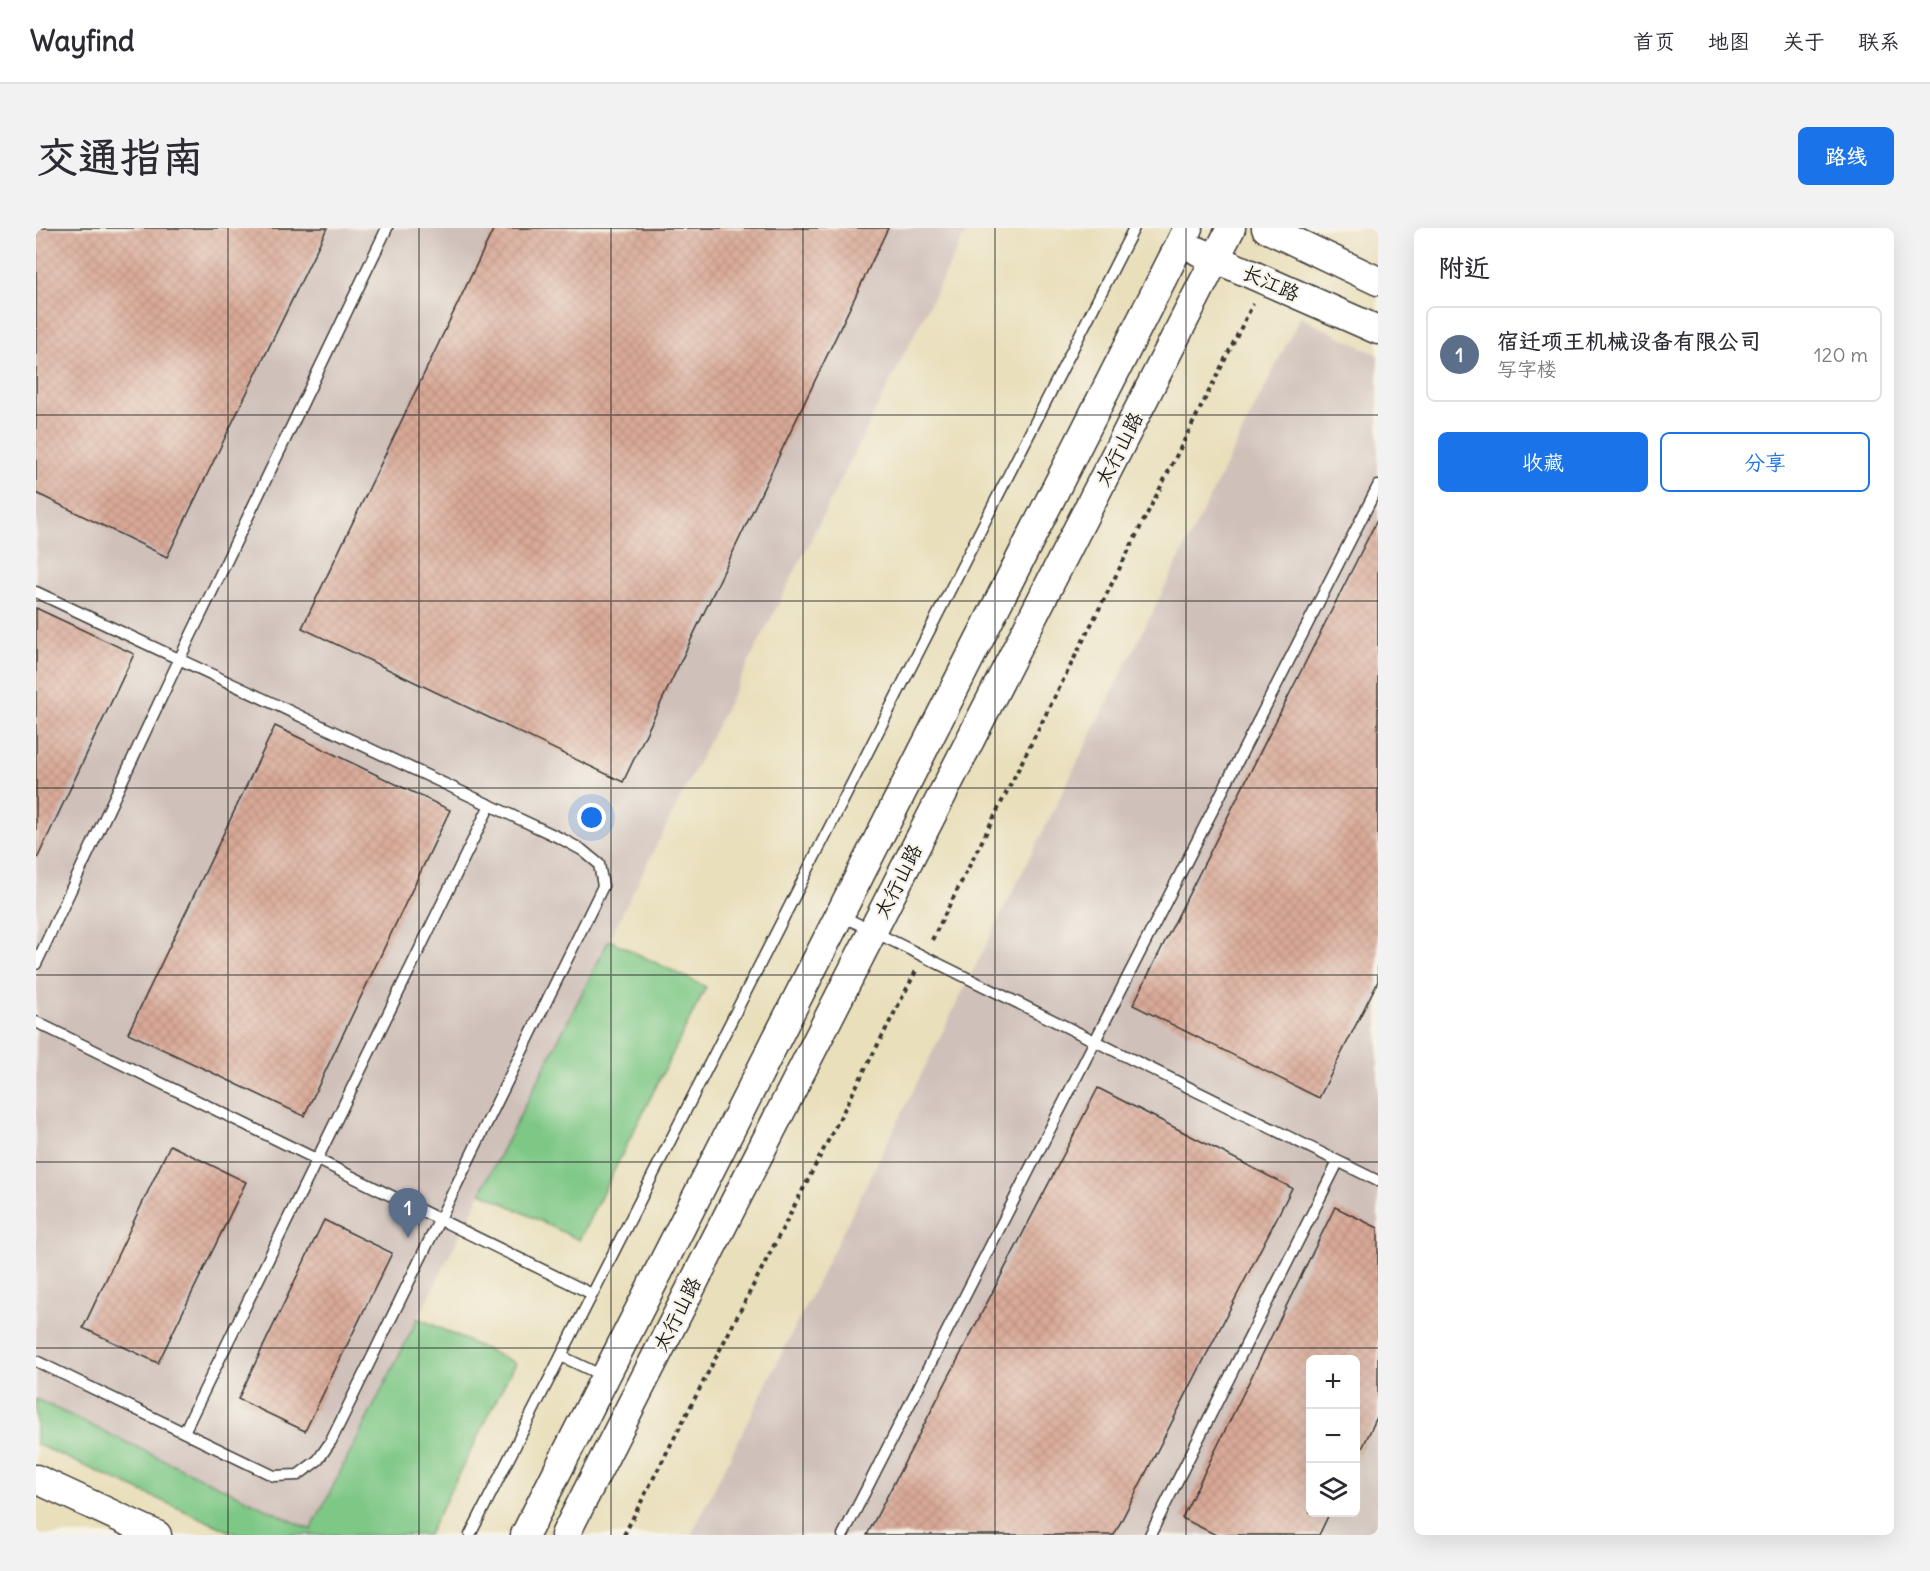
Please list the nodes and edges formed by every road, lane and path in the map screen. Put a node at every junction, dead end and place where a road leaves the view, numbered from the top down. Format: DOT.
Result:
graph roads {
  1 [pos="387,228"];
  2 [pos="1134,228"];
  3 [pos="1231,228"];
  4 [pos="1281,231"];
  5 [pos="1179,233"];
  6 [pos="1215,259"];
  7 [pos="1265,280"];
  8 [pos="1378,281"];
  9 [pos="1378,330"];
  10 [pos="1378,486"];
  11 [pos="36,592"];
  12 [pos="179,660"];
  13 [pos="490,805"];
  14 [pos="840,914"];
  15 [pos="873,930"];
  16 [pos="924,956"];
  17 [pos="36,964"];
  18 [pos="36,1022"];
  19 [pos="1095,1041"];
  20 [pos="317,1160"];
  21 [pos="1338,1162"];
  22 [pos="1378,1181"];
  23 [pos="440,1220"];
  24 [pos="592,1294"];
  25 [pos="561,1356"];
  26 [pos="36,1361"];
  27 [pos="605,1377"];
  28 [pos="184,1432"];
  29 [pos="36,1479"];
  30 [pos="157,1535"];
  31 [pos="470,1535"];
  32 [pos="525,1535"];
  33 [pos="564,1535"];
  34 [pos="624,1535"];
  35 [pos="843,1535"];
  36 [pos="1150,1535"];
  1 -- 12 [label="lane"];
  2 -- 24 [label="lane"];
  3 -- 6 [label="street, 太行山路"];
  4 -- 8 [label="street"];
  5 -- 6 [label="street, 长江路"];
  5 -- 14 [label="street, 太行山路"];
  6 -- 7 [label="street, 长江路"];
  6 -- 15 [label="street, 太行山路"];
  7 -- 9 [label="street, 长江路"];
  7 -- 16 [label="path"];
  10 -- 19 [label="lane"];
  11 -- 12 [label="lane"];
  12 -- 13 [label="lane"];
  12 -- 17 [label="lane"];
  13 -- 20 [label="lane"];
  13 -- 23 [label="lane"];
  14 -- 15 [label="lane"];
  14 -- 27 [label="street, 太行山路"];
  15 -- 16 [label="lane"];
  15 -- 33 [label="street, 太行山路"];
  16 -- 19 [label="lane"];
  16 -- 34 [label="path"];
  18 -- 20 [label="lane"];
  19 -- 21 [label="lane"];
  19 -- 35 [label="lane"];
  20 -- 23 [label="lane"];
  20 -- 28 [label="lane"];
  21 -- 22 [label="lane"];
  21 -- 36 [label="lane"];
  23 -- 24 [label="lane"];
  23 -- 28 [label="lane"];
  24 -- 25 [label="lane"];
  25 -- 27 [label="lane"];
  25 -- 31 [label="lane"];
  26 -- 28 [label="lane"];
  27 -- 32 [label="street, 太行山路"];
  29 -- 30 [label="street"];
}
